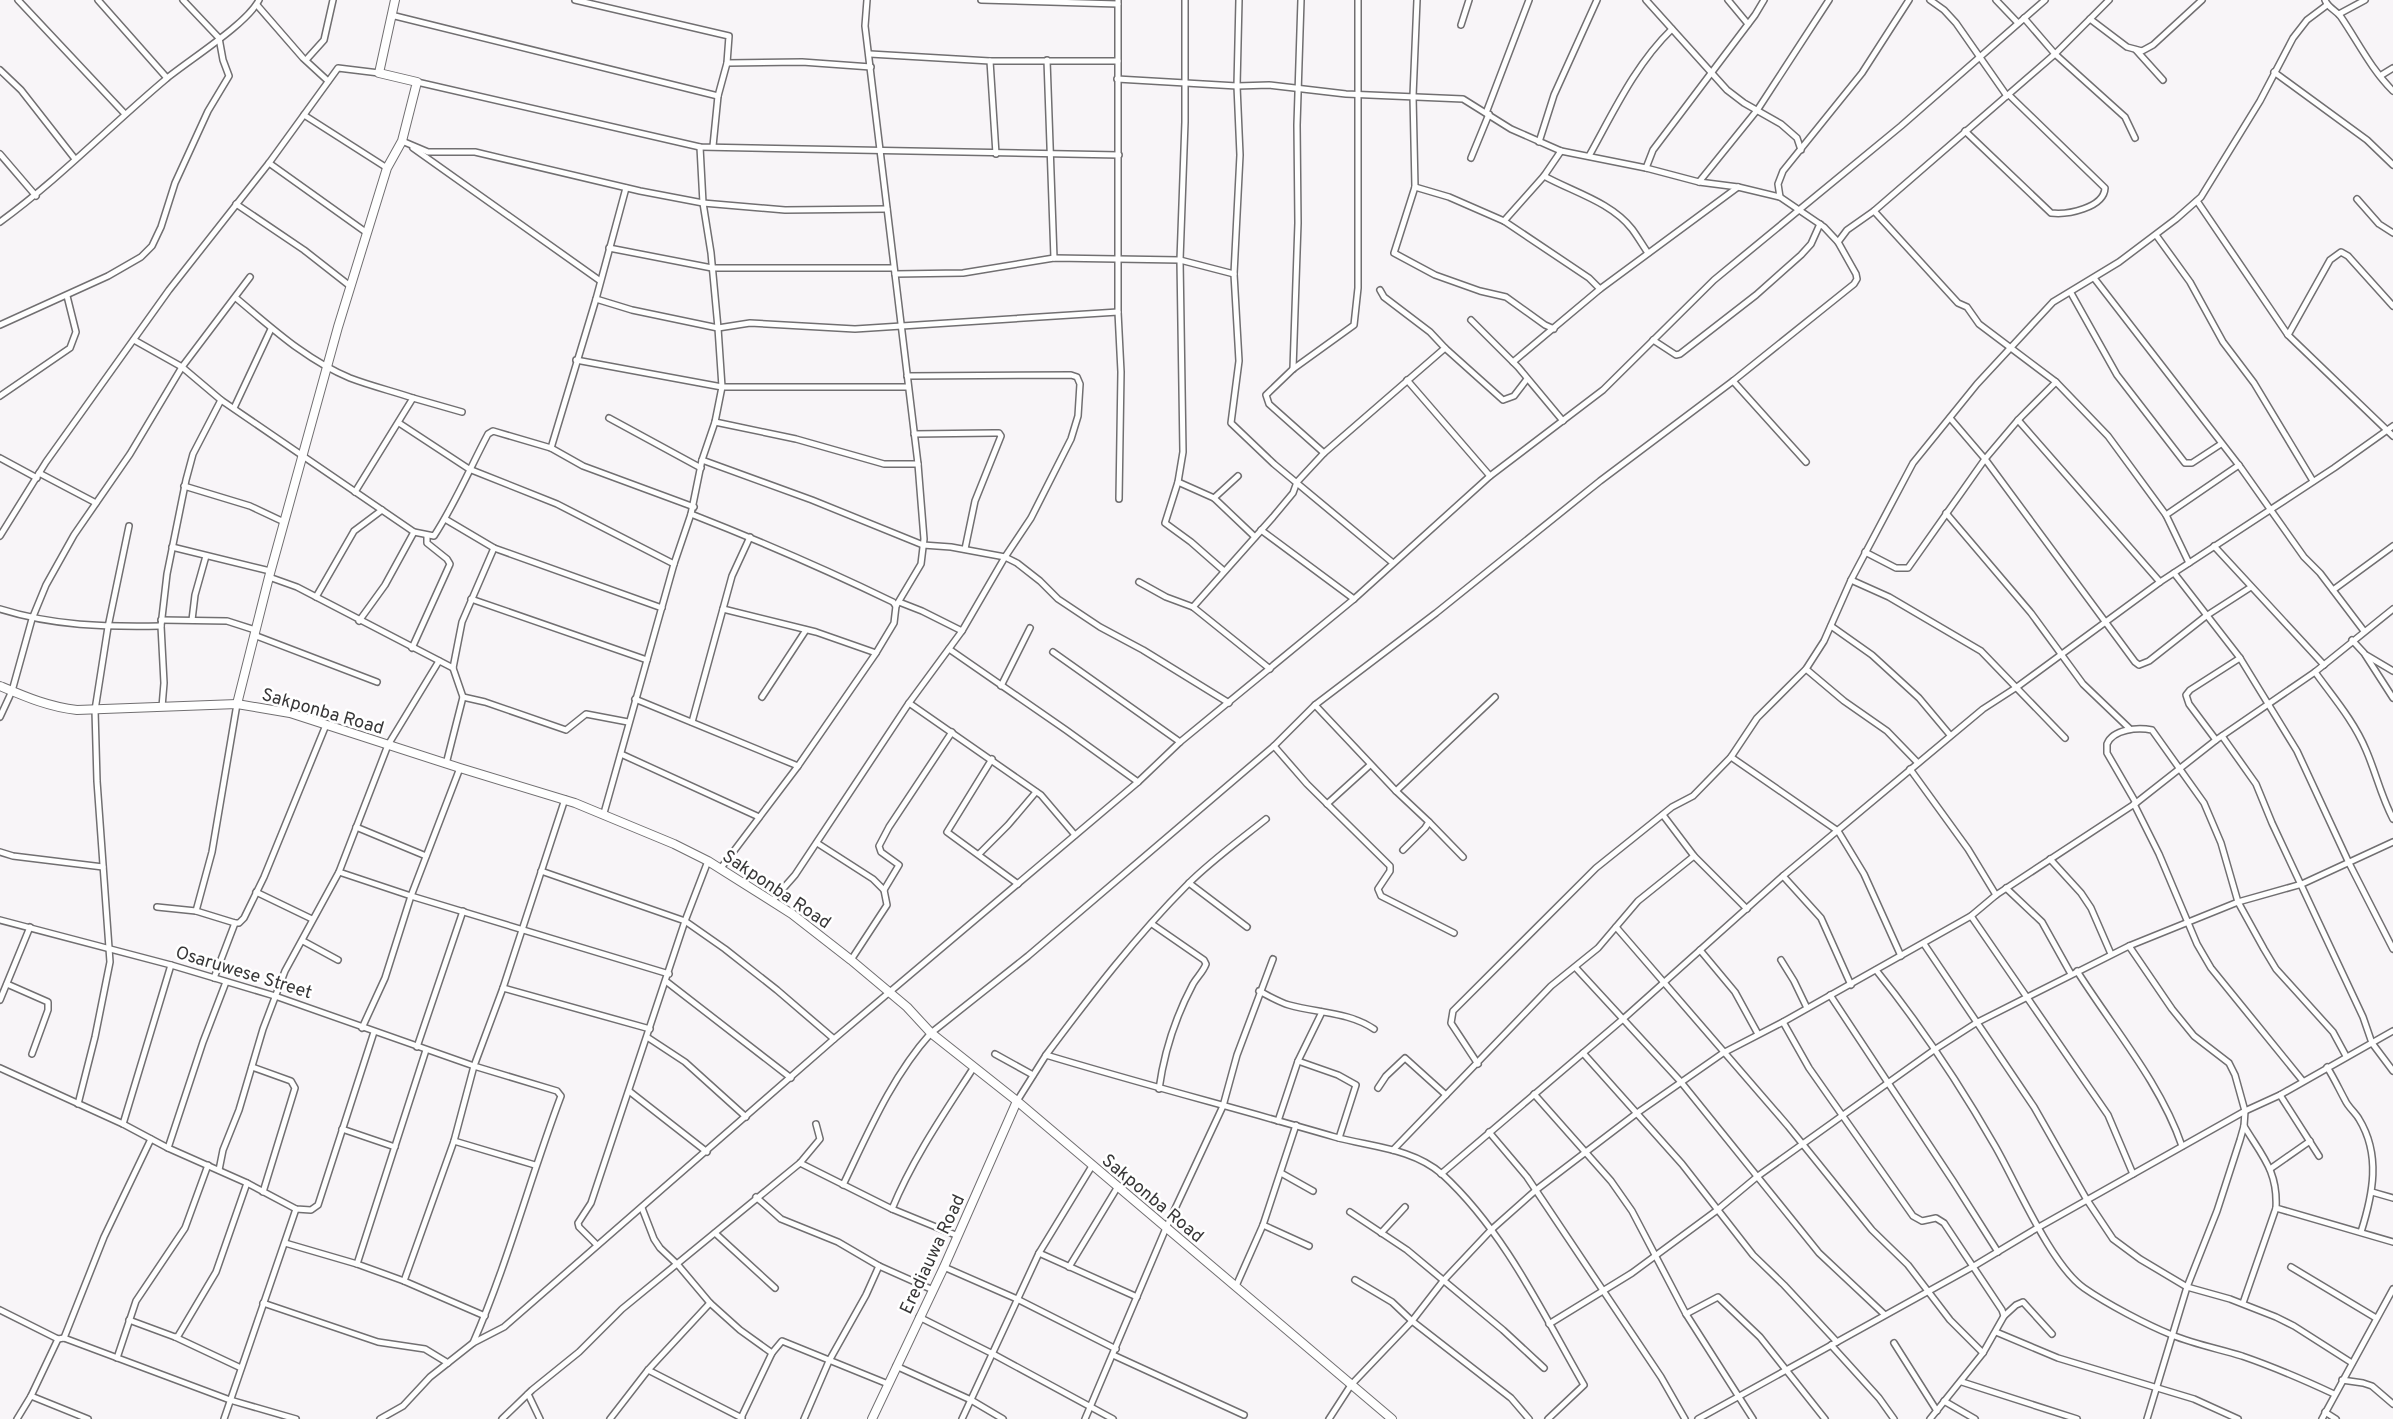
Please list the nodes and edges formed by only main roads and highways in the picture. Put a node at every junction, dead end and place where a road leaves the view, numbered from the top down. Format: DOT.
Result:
graph roads {
  1 [pos="395,0"];
  2 [pos="0,686"];
  3 [pos="237,704"];
  4 [pos="1017,1101"];
  5 [pos="872,1419"];
  6 [pos="1392,1419"];
  1 -- 3 [label="main road"];
  2 -- 3 [label="main road, Sakponba Road"];
  3 -- 4 [label="main road, Sakponba Road"];
  4 -- 5 [label="main road, Erediauwa Road"];
  4 -- 6 [label="main road, Sakponba Road"];
}
